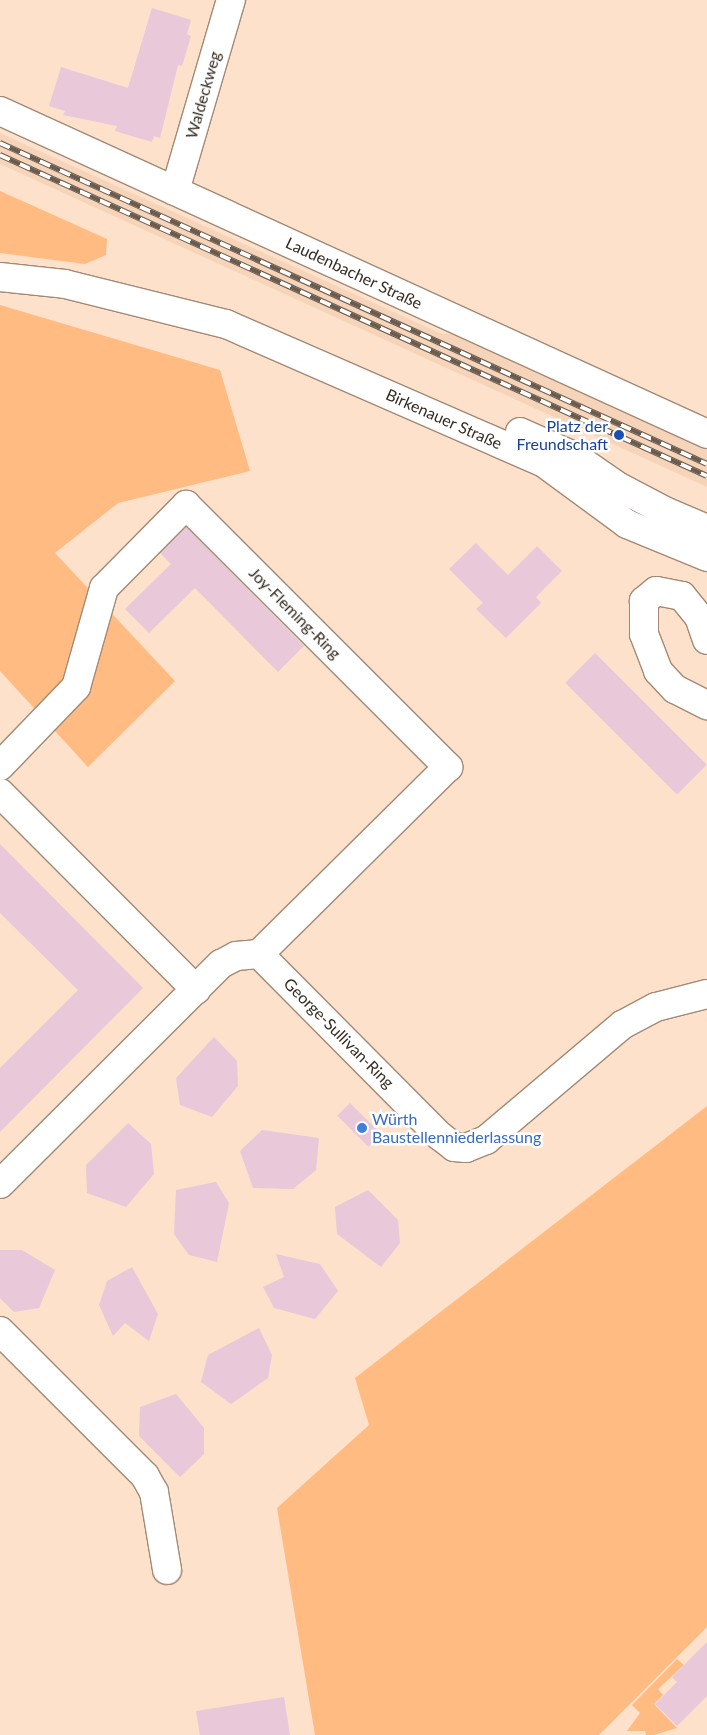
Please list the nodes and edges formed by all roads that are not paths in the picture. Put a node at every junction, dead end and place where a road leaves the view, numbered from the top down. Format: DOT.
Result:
graph roads {
  1 [pos="231,0"];
  2 [pos="0,112"];
  3 [pos="175,191"];
  4 [pos="0,277"];
  5 [pos="226,324"];
  6 [pos="707,434"];
  7 [pos="707,529"];
  8 [pos="707,557"];
  9 [pos="707,640"];
  10 [pos="707,705"];
  11 [pos="0,766"];
  12 [pos="0,793"];
  13 [pos="260,954"];
  14 [pos="196,990"];
  15 [pos="707,994"];
  16 [pos="0,1184"];
  17 [pos="0,1331"];
  18 [pos="168,1570"];
  1 -- 3 [label="street, Waldeckweg"];
  2 -- 3 [label="street, Laudenbacher Straße"];
  3 -- 6 [label="street, Laudenbacher Straße"];
  4 -- 5 [label="street, Birkenauer Straße"];
  5 -- 7 [label="street, Birkenauer Straße"];
  5 -- 8 [label="street, Birkenauer Straße"];
  9 -- 10 [label="street"];
  11 -- 13 [label="street, Joy-Fleming-Ring"];
  12 -- 14 [label="street"];
  13 -- 14 [label="street"];
  13 -- 15 [label="street, George-Sullivan-Ring"];
  14 -- 16 [label="street"];
  17 -- 18 [label="street"];
}
